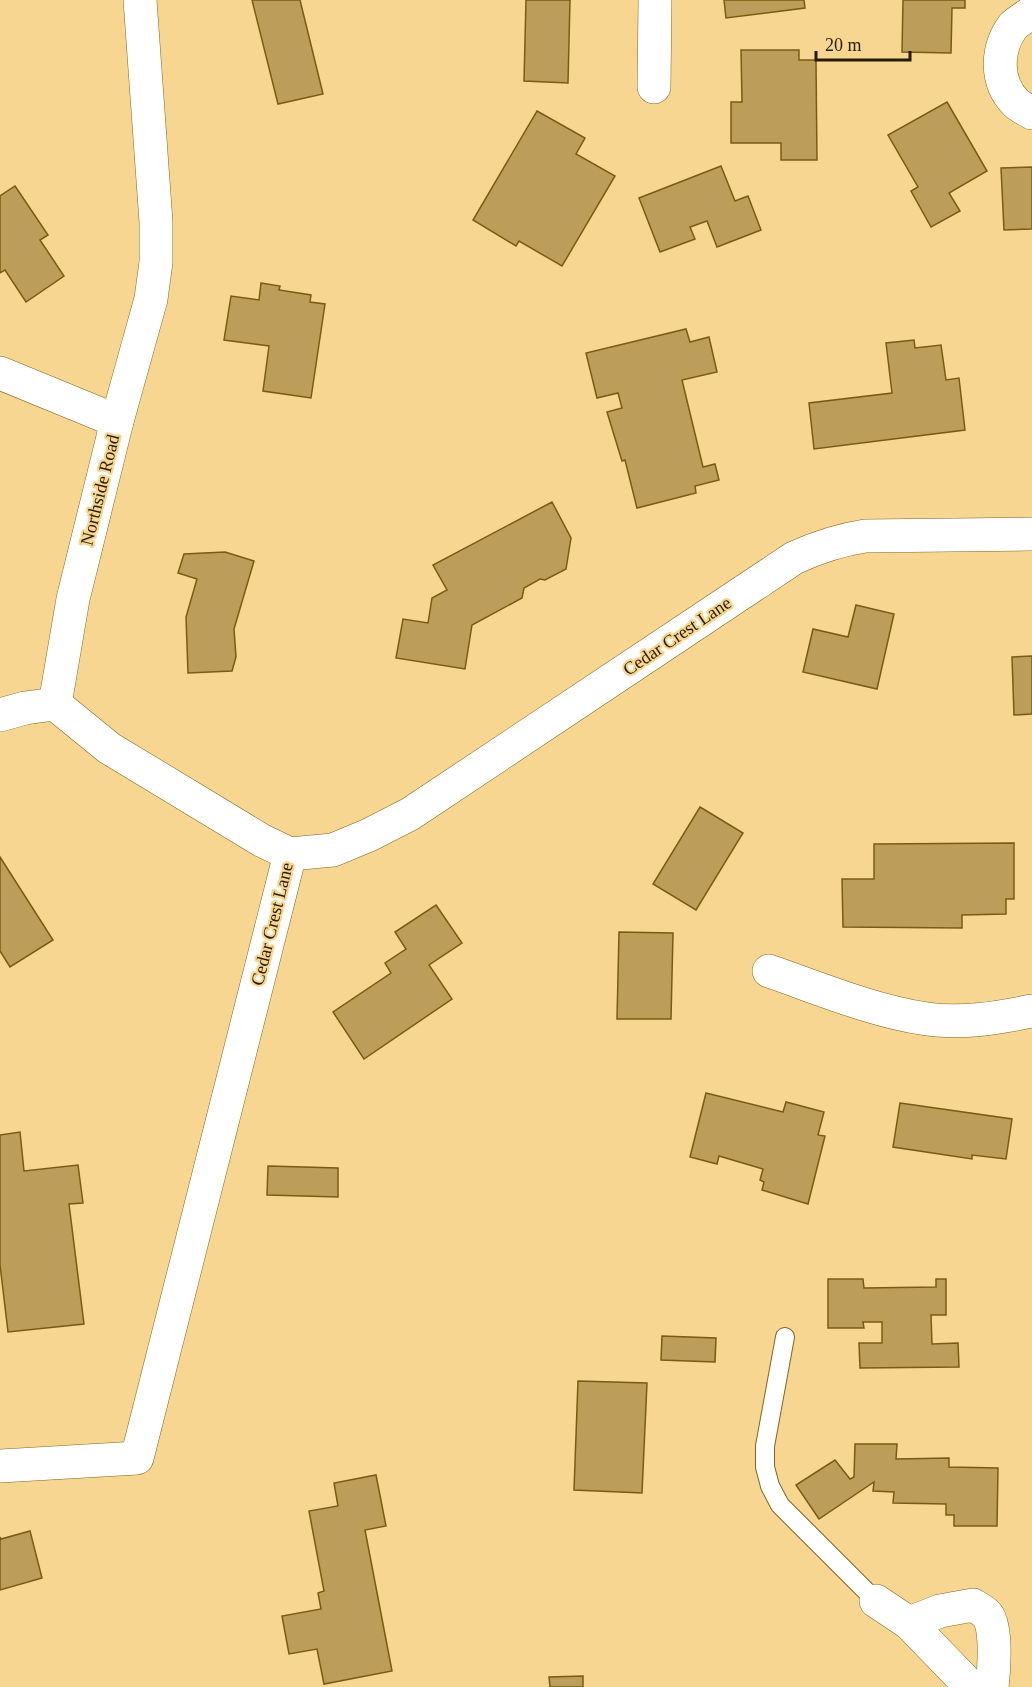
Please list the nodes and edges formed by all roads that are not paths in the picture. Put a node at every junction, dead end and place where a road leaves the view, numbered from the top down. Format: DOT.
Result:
graph roads {
  1 [pos="140,0"];
  2 [pos="655,0"];
  3 [pos="1032,12"];
  4 [pos="654,87"];
  5 [pos="1032,113"];
  6 [pos="0,373"];
  7 [pos="117,421"];
  8 [pos="1032,534"];
  9 [pos="55,704"];
  10 [pos="0,715"];
  11 [pos="290,854"];
  12 [pos="769,971"];
  13 [pos="1032,1011"];
  14 [pos="785,1337"];
  15 [pos="0,1466"];
  16 [pos="876,1601"];
  17 [pos="909,1623"];
  18 [pos="971,1687"];
  19 [pos="992,1687"];
  1 -- 7 [label="street, Northside Road"];
  2 -- 4 [label="street"];
  3 -- 5 [label="street"];
  6 -- 7 [label="street"];
  7 -- 9 [label="street, Northside Road"];
  8 -- 11 [label="street, Cedar Crest Lane"];
  9 -- 10 [label="street"];
  9 -- 11 [label="street"];
  11 -- 15 [label="street, Cedar Crest Lane"];
  12 -- 13 [label="street"];
  14 -- 16 [label="lane"];
  16 -- 17 [label="street"];
  17 -- 18 [label="street"];
  17 -- 19 [label="street"];
}
